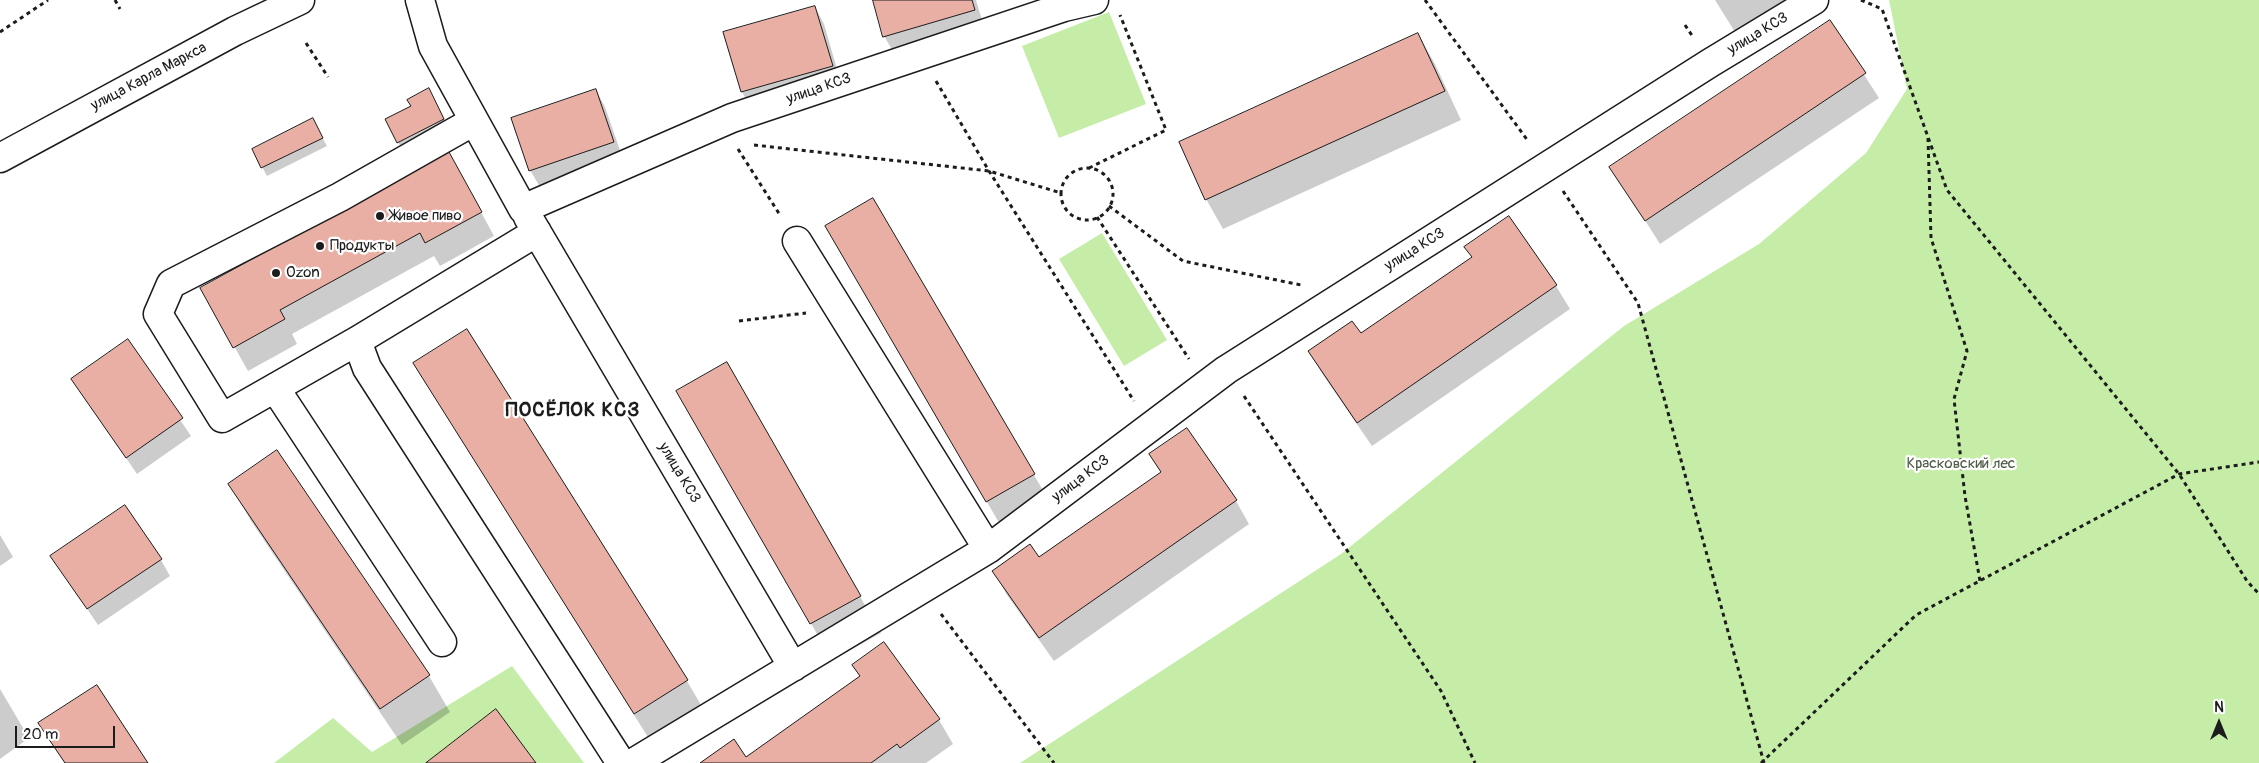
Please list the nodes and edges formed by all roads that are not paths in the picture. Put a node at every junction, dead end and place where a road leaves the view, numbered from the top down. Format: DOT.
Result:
graph roads {
  1 [pos="300,0"];
  2 [pos="420,0"];
  3 [pos="1814,0"];
  4 [pos="1106,4"];
  5 [pos="474,121"];
  6 [pos="0,158"];
  7 [pos="523,209"];
  8 [pos="536,232"];
  9 [pos="797,241"];
  10 [pos="357,341"];
  11 [pos="275,388"];
  12 [pos="988,549"];
  13 [pos="442,642"];
  14 [pos="793,667"];
  15 [pos="621,763"];
  16 [pos="633,763"];
  1 -- 6 [label="street, улица Карла Маркса"];
  2 -- 5 [label="street, улица КСЗ"];
  3 -- 12 [label="street, улица КСЗ"];
  4 -- 7 [label="street, улица КСЗ"];
  5 -- 7 [label="street, улица КСЗ"];
  5 -- 11 [label="street"];
  7 -- 8 [label="street, улица КСЗ"];
  8 -- 10 [label="street"];
  8 -- 14 [label="street, улица КСЗ"];
  9 -- 12 [label="street"];
  10 -- 11 [label="street"];
  10 -- 15 [label="street"];
  11 -- 13 [label="street"];
  12 -- 14 [label="street, улица КСЗ"];
  14 -- 16 [label="street"];
}
